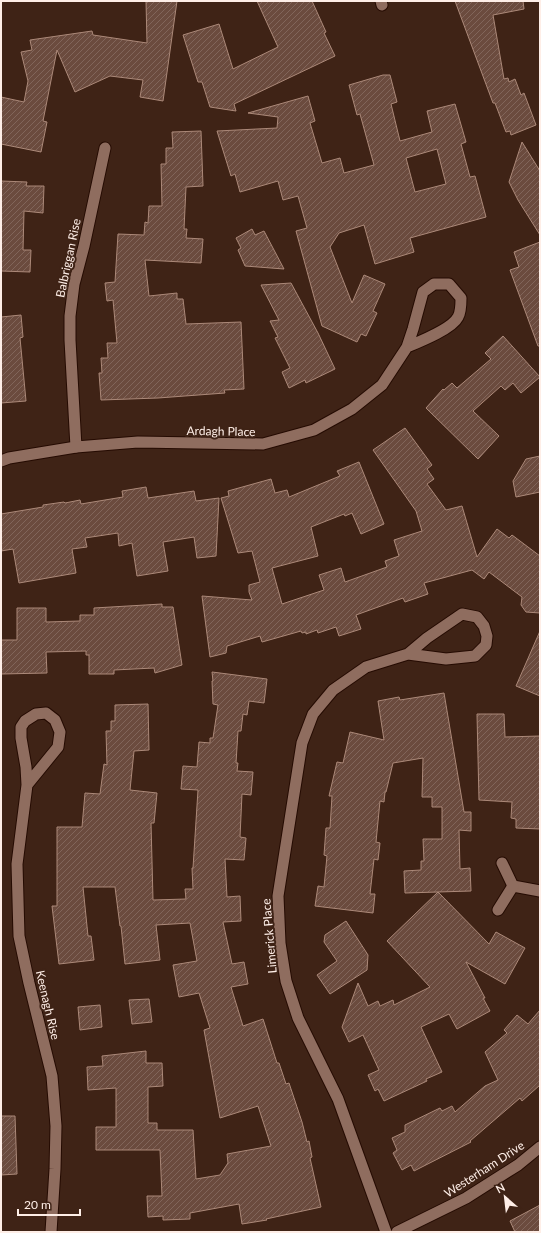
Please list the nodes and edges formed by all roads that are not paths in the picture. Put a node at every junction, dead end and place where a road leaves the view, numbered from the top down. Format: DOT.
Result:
graph roads {
  1 [pos="105,148"];
  2 [pos="407,347"];
  3 [pos="76,447"];
  4 [pos="1,461"];
  5 [pos="408,654"];
  6 [pos="27,784"];
  7 [pos="502,864"];
  8 [pos="513,886"];
  9 [pos="540,891"];
  10 [pos="498,910"];
  11 [pos="540,1147"];
  12 [pos="51,1232"];
  13 [pos="386,1232"];
  14 [pos="397,1232"];
  1 -- 3 [label="street, Balbriggan Rise"];
  2 -- 2 [label="street, Ardagh Place"];
  2 -- 3 [label="street, Ardagh Place"];
  3 -- 4 [label="street, Ardagh Place"];
  5 -- 5 [label="street, Limerick Place"];
  5 -- 13 [label="street, Limerick Place"];
  6 -- 6 [label="street, Keenagh Rise"];
  6 -- 12 [label="street, Keenagh Rise"];
  7 -- 8 [label="street"];
  8 -- 9 [label="street"];
  8 -- 10 [label="street"];
  11 -- 14 [label="street, Westerham Drive"];
}
